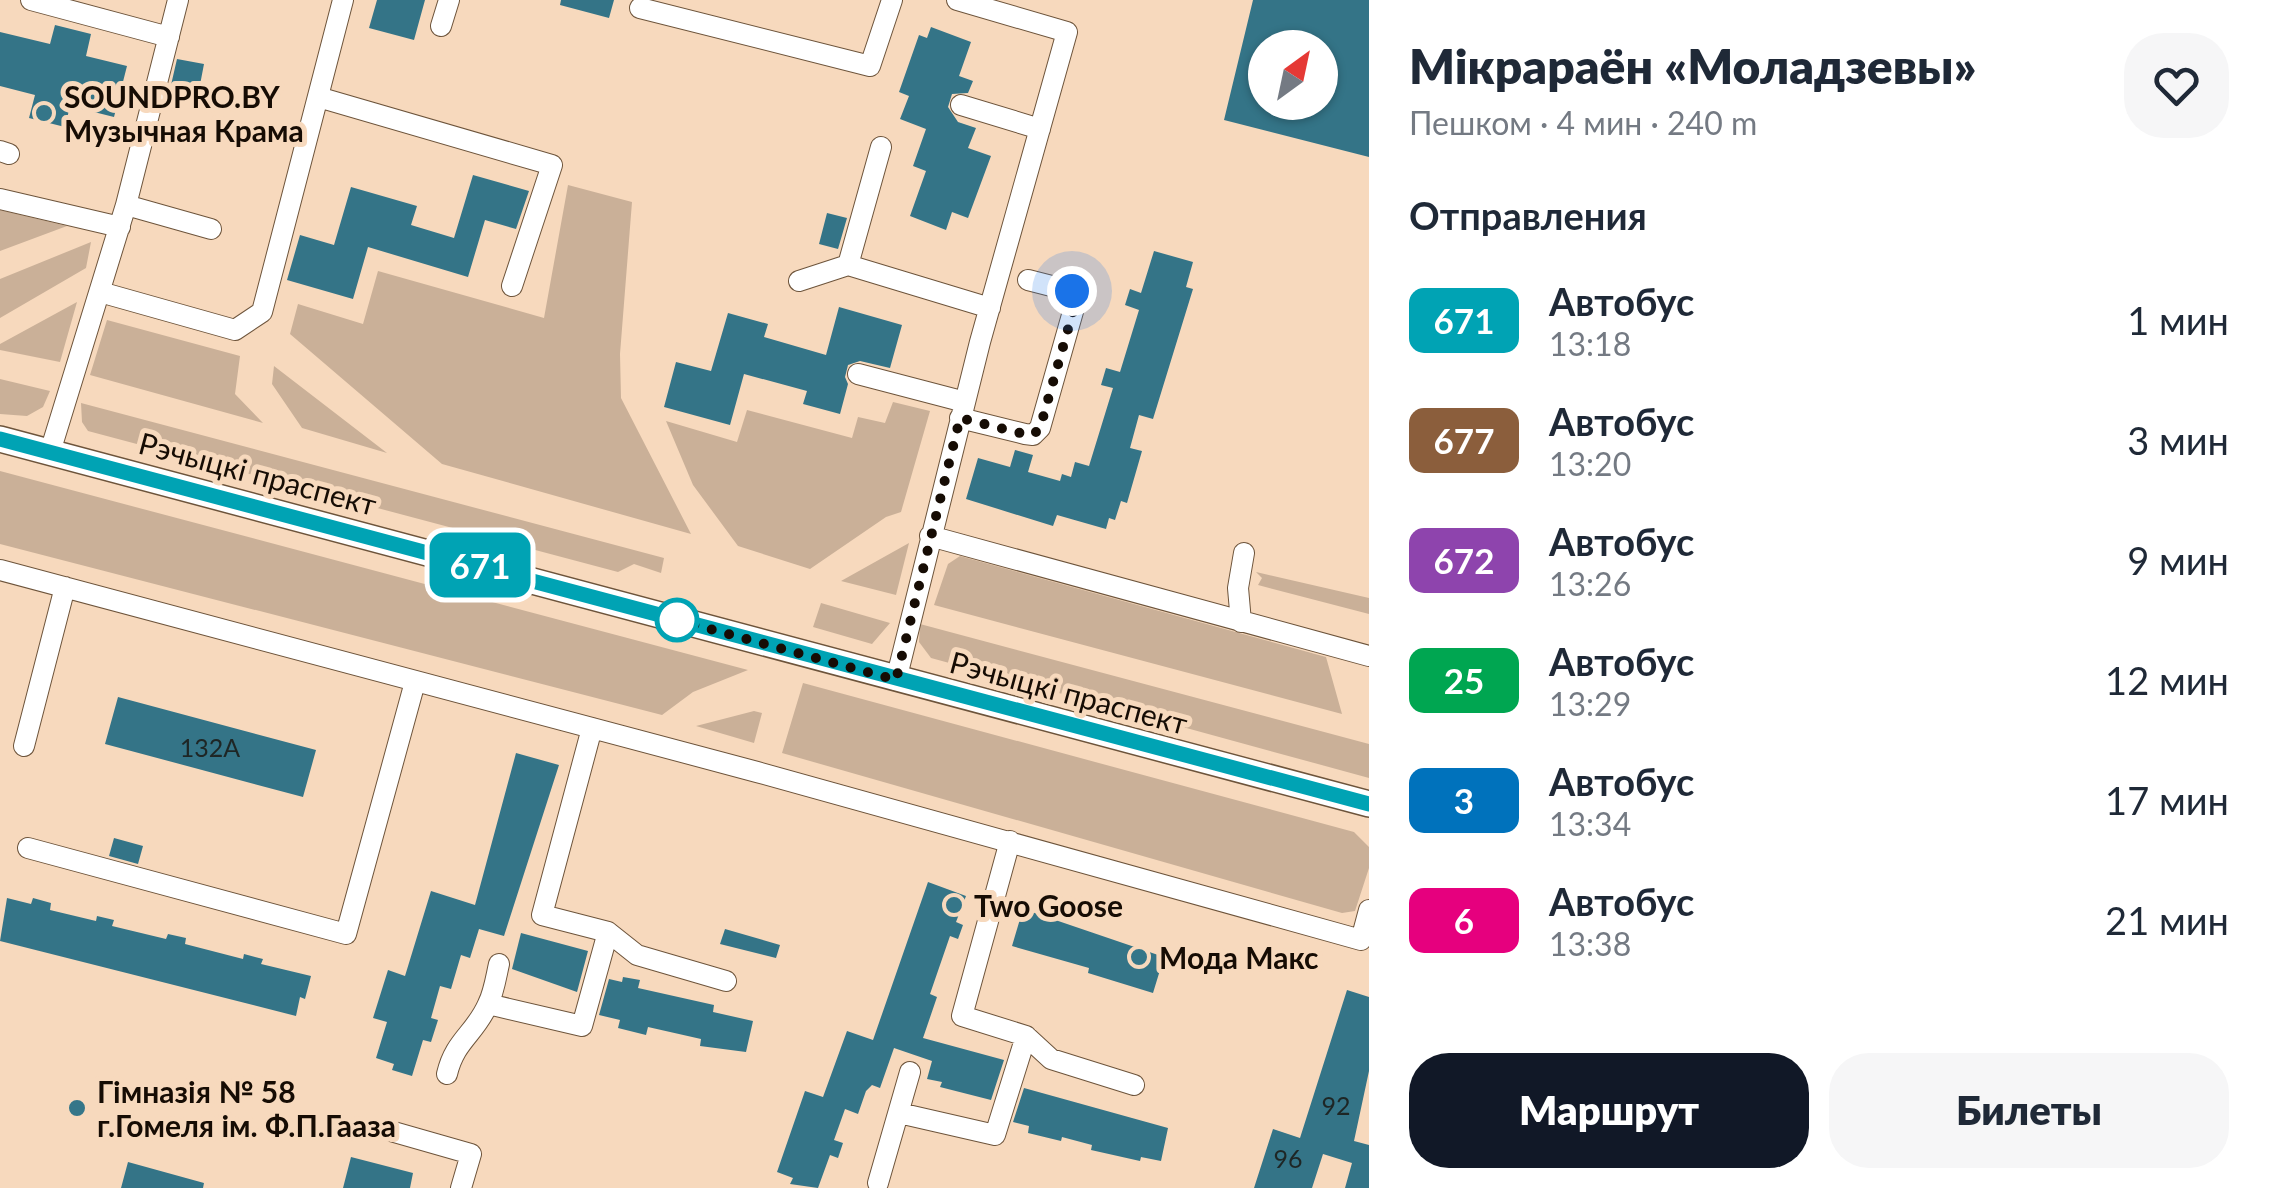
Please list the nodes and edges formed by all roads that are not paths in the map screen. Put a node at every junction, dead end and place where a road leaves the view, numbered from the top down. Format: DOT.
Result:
graph roads {
  1 [pos="31,0"];
  2 [pos="178,0"];
  3 [pos="343,0"];
  4 [pos="449,0"];
  5 [pos="892,0"];
  6 [pos="966,2"];
  7 [pos="640,8"];
  8 [pos="441,26"];
  9 [pos="169,37"];
  10 [pos="318,97"];
  11 [pos="961,105"];
  12 [pos="1040,129"];
  13 [pos="881,147"];
  14 [pos="0,199"];
  15 [pos="126,205"];
  16 [pos="120,227"];
  17 [pos="211,228"];
  18 [pos="848,265"];
  19 [pos="1028,280"];
  20 [pos="799,282"];
  21 [pos="512,286"];
  22 [pos="100,292"];
  23 [pos="990,308"];
  24 [pos="858,374"];
  25 [pos="962,410"];
  26 [pos="0,439"];
  27 [pos="50,452"];
  28 [pos="930,536"];
  29 [pos="1244,554"];
  30 [pos="0,570"];
  31 [pos="65,587"];
  32 [pos="1240,622"];
  33 [pos="1369,656"];
  34 [pos="896,680"];
  35 [pos="415,682"];
  36 [pos="592,728"];
  37 [pos="24,746"];
  38 [pos="1369,804"];
  39 [pos="1010,841"];
  40 [pos="28,848"];
  41 [pos="1369,910"];
  42 [pos="608,932"];
  43 [pos="1365,941"];
  44 [pos="499,964"];
  45 [pos="726,981"];
  46 [pos="488,1004"];
  47 [pos="1026,1036"];
  48 [pos="910,1072"];
  49 [pos="447,1074"];
  50 [pos="1134,1085"];
  51 [pos="899,1112"];
  52 [pos="387,1130"];
  53 [pos="878,1184"];
  54 [pos="460,1188"];
  1 -- 9 [label="street"];
  2 -- 9 [label="street"];
  3 -- 10 [label="street"];
  4 -- 8 [label="street"];
  5 -- 7 [label="street"];
  6 -- 12 [label="street"];
  9 -- 15 [label="street"];
  10 -- 21 [label="street"];
  10 -- 22 [label="street"];
  11 -- 12 [label="street"];
  12 -- 23 [label="street"];
  13 -- 18 [label="street"];
  14 -- 16 [label="street"];
  15 -- 16 [label="street"];
  15 -- 17 [label="street"];
  16 -- 22 [label="street"];
  18 -- 20 [label="street"];
  18 -- 23 [label="street"];
  19 -- 25 [label="street"];
  22 -- 27 [label="street"];
  23 -- 25 [label="street"];
  24 -- 25 [label="street"];
  25 -- 28 [label="street"];
  26 -- 27 [label="main road, Рэчыцкі праспект"];
  27 -- 34 [label="main road, Рэчыцкі праспект"];
  28 -- 32 [label="street"];
  28 -- 34 [label="street"];
  29 -- 32 [label="street"];
  30 -- 31 [label="street"];
  31 -- 35 [label="street"];
  31 -- 37 [label="street"];
  32 -- 33 [label="street"];
  34 -- 38 [label="main road, Рэчыцкі праспект"];
  35 -- 36 [label="street"];
  35 -- 40 [label="street"];
  36 -- 39 [label="street"];
  36 -- 42 [label="street"];
  39 -- 43 [label="street"];
  39 -- 47 [label="street"];
  41 -- 43 [label="street"];
  42 -- 45 [label="street"];
  42 -- 46 [label="street"];
  44 -- 46 [label="street"];
  46 -- 49 [label="street"];
  47 -- 50 [label="street"];
  47 -- 51 [label="street"];
  48 -- 51 [label="street"];
  51 -- 53 [label="street"];
  52 -- 54 [label="street"];
}
